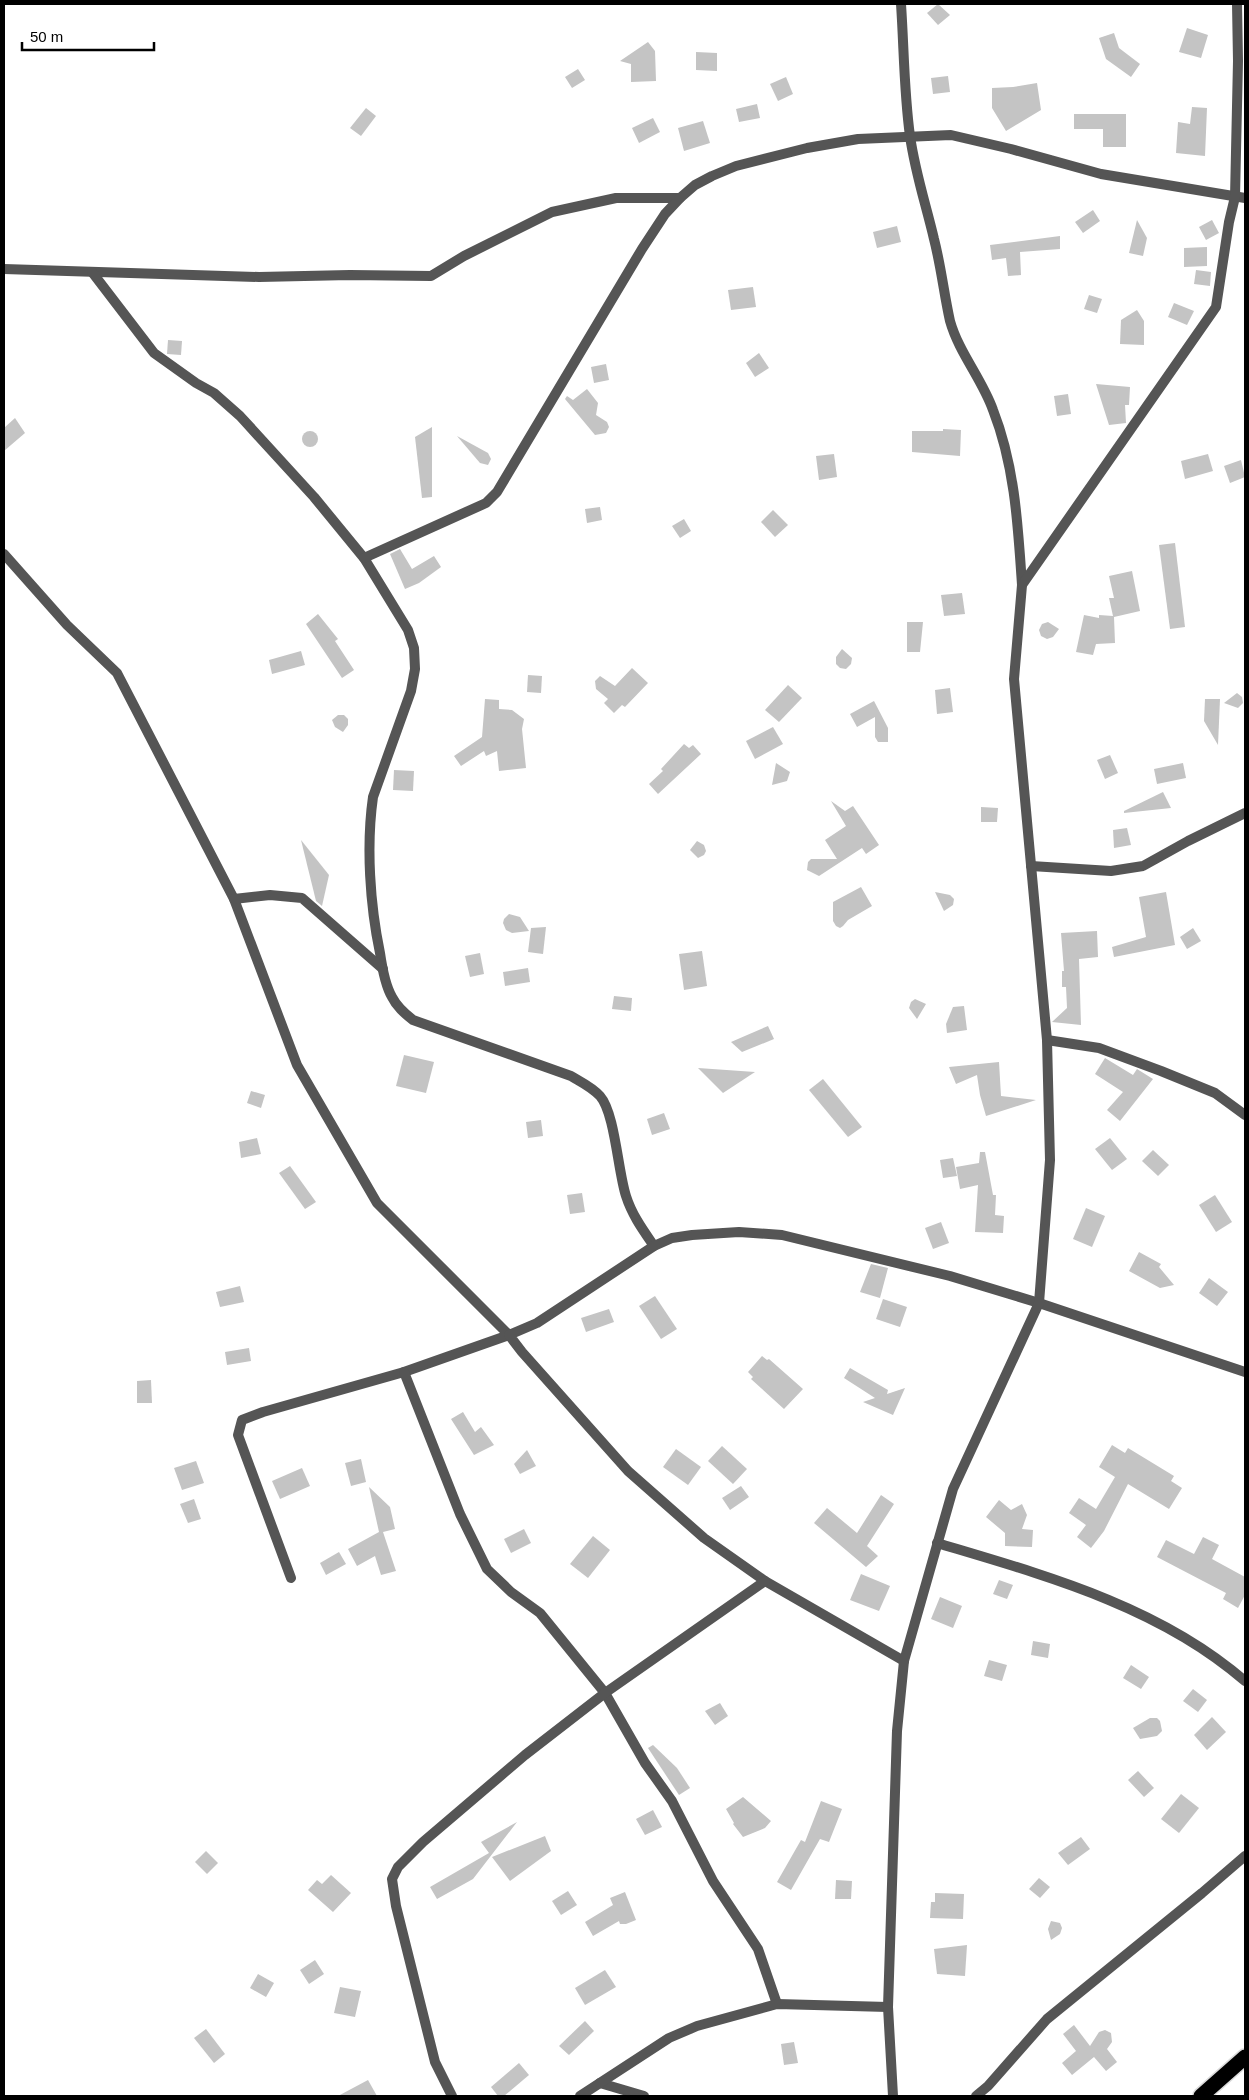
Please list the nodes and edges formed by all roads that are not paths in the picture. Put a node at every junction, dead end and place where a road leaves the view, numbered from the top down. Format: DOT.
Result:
graph roads {
  1 [pos="901,4"];
  2 [pos="1237,4"];
  3 [pos="1241,92"];
  4 [pos="910,135"];
  5 [pos="1240,197"];
  6 [pos="680,198"];
  7 [pos="4,269"];
  8 [pos="92,272"];
  9 [pos="4,554"];
  10 [pos="364,558"];
  11 [pos="1022,585"];
  12 [pos="1245,814"];
  13 [pos="1031,866"];
  14 [pos="234,899"];
  15 [pos="382,969"];
  16 [pos="1047,1040"];
  17 [pos="1245,1115"];
  18 [pos="654,1246"];
  19 [pos="1039,1303"];
  20 [pos="509,1335"];
  21 [pos="404,1372"];
  22 [pos="1245,1372"];
  23 [pos="937,1543"];
  24 [pos="290,1578"];
  25 [pos="765,1581"];
  26 [pos="904,1661"];
  27 [pos="1245,1681"];
  28 [pos="605,1694"];
  29 [pos="1245,1856"];
  30 [pos="777,2004"];
  31 [pos="888,2007"];
  32 [pos="1245,2057"];
  33 [pos="600,2083"];
  34 [pos="452,2096"];
  35 [pos="580,2096"];
  36 [pos="644,2096"];
  37 [pos="893,2096"];
  38 [pos="976,2096"];
  39 [pos="1201,2096"];
  1 -- 4 [label="street"];
  2 -- 3 [label="street"];
  3 -- 5 [label="street"];
  4 -- 5 [label="street"];
  4 -- 6 [label="street"];
  4 -- 11 [label="street"];
  5 -- 11 [label="street"];
  6 -- 8 [label="street"];
  6 -- 10 [label="street"];
  7 -- 8 [label="street"];
  8 -- 10 [label="street"];
  9 -- 14 [label="street"];
  10 -- 15 [label="street"];
  11 -- 13 [label="street"];
  12 -- 13 [label="street"];
  13 -- 16 [label="street"];
  14 -- 15 [label="street"];
  14 -- 20 [label="street"];
  15 -- 18 [label="street"];
  16 -- 17 [label="street"];
  16 -- 19 [label="street"];
  18 -- 19 [label="street"];
  18 -- 20 [label="street"];
  19 -- 22 [label="street"];
  19 -- 23 [label="street"];
  20 -- 21 [label="street"];
  20 -- 25 [label="street"];
  21 -- 24 [label="street"];
  21 -- 28 [label="street"];
  23 -- 26 [label="street"];
  23 -- 27 [label="street"];
  25 -- 26 [label="street"];
  25 -- 28 [label="street"];
  26 -- 31 [label="street"];
  28 -- 30 [label="street"];
  28 -- 34 [label="street"];
  29 -- 38 [label="street"];
  30 -- 31 [label="street"];
  30 -- 33 [label="street"];
  31 -- 37 [label="street"];
  32 -- 39 [label="highway"];
  33 -- 35 [label="street"];
  33 -- 36 [label="street"];
}
